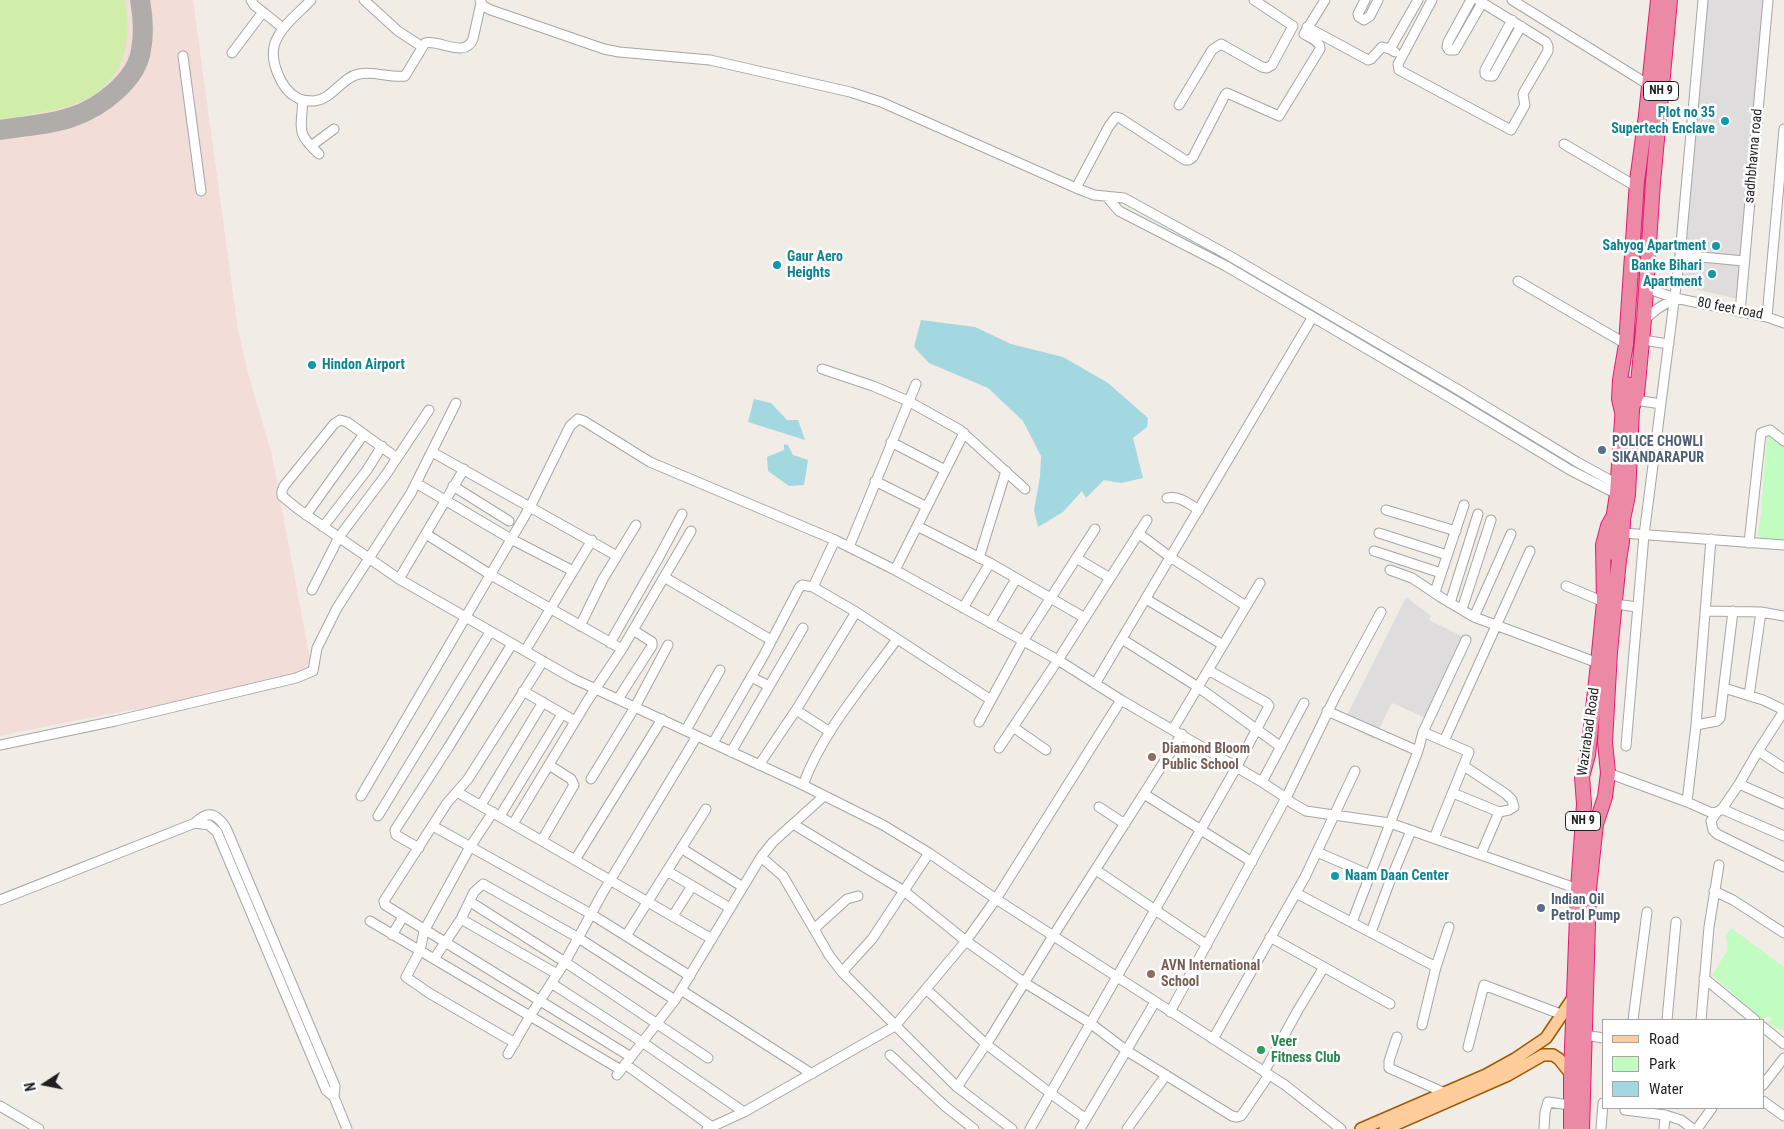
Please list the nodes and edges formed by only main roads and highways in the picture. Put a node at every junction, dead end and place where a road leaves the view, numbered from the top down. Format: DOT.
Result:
graph roads {
  1 [pos="1658,0"];
  2 [pos="1670,0"];
  3 [pos="1630,407"];
  4 [pos="1619,524"];
  5 [pos="1609,603"];
  6 [pos="1583,796"];
  7 [pos="1600,808"];
  8 [pos="1574,997"];
  9 [pos="1571,1074"];
  10 [pos="1361,1129"];
  11 [pos="1385,1129"];
  12 [pos="1571,1129"];
  13 [pos="1582,1129"];
  1 -- 3 [label="highway, Wazirabad Road / NH 9"];
  2 -- 3 [label="highway, Wazirabad Road / NH 9"];
  3 -- 4 [label="highway, Wazirabad Road / NH 9"];
  3 -- 4 [label="highway, Wazirabad Road / NH 9"];
  4 -- 5 [label="highway, Wazirabad Road / NH 9"];
  5 -- 6 [label="highway, Wazirabad Road / NH 9"];
  5 -- 7 [label="highway, Wazirabad Road / NH 9"];
  6 -- 7 [label="highway"];
  6 -- 8 [label="highway, Wazirabad Road / NH 9"];
  7 -- 13 [label="highway, Wazirabad Road / NH 9"];
  8 -- 9 [label="highway, Wazirabad Road / NH 9"];
  8 -- 10 [label="main road"];
  9 -- 11 [label="main road"];
  9 -- 12 [label="highway, Wazirabad Road / NH 9"];
}
